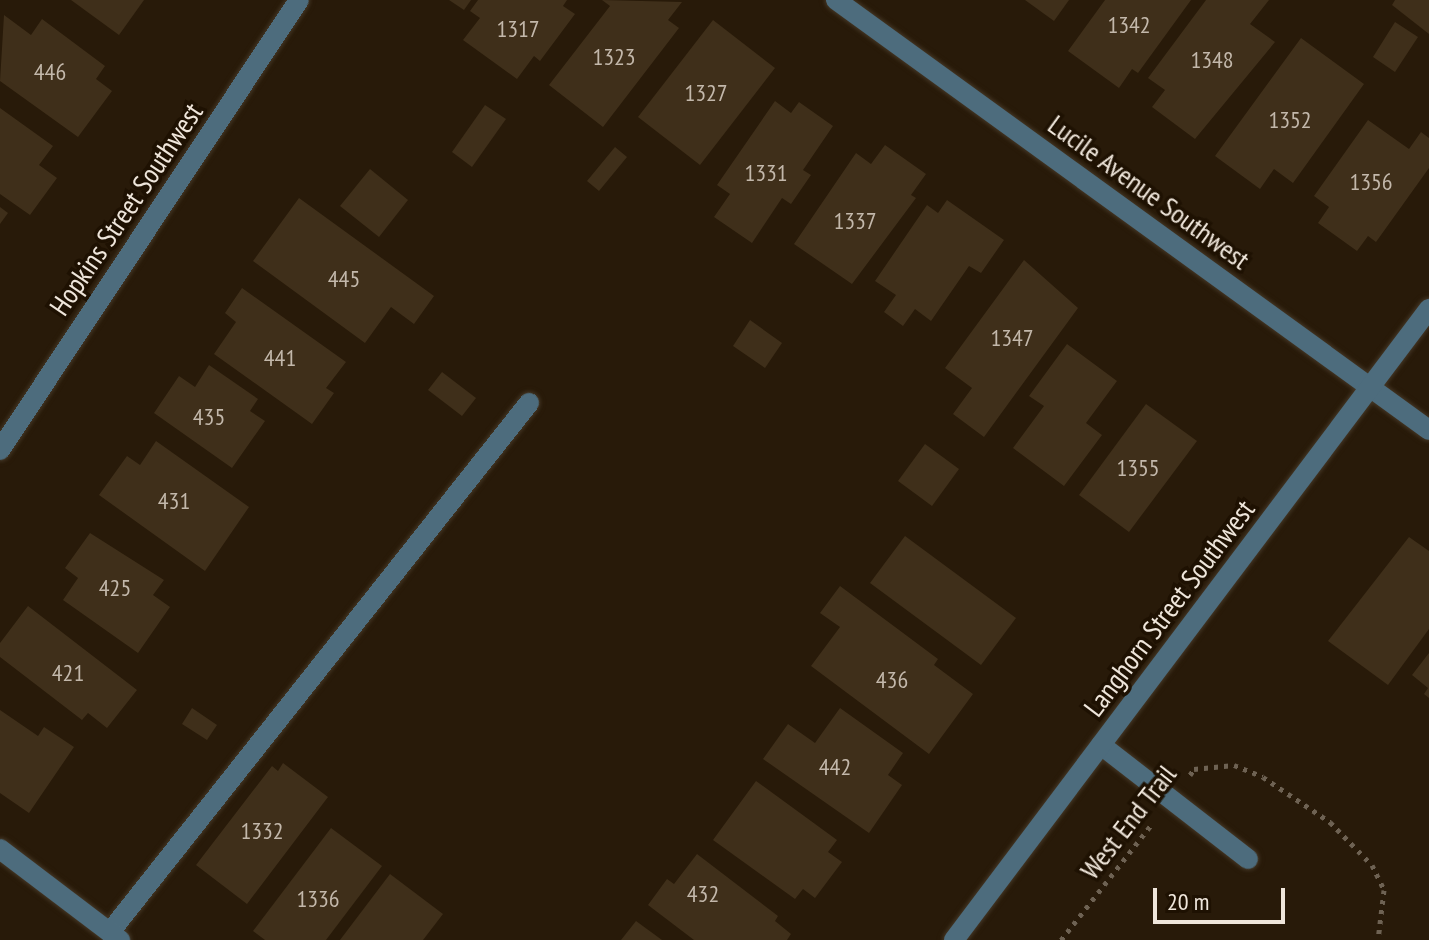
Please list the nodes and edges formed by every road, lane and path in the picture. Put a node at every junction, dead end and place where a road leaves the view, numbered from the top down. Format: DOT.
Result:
graph roads {
  1 [pos="299,0"];
  2 [pos="836,0"];
  3 [pos="1429,309"];
  4 [pos="1370,387"];
  5 [pos="529,403"];
  6 [pos="1429,430"];
  7 [pos="0,450"];
  8 [pos="1101,745"];
  9 [pos="1173,799"];
  10 [pos="0,849"];
  11 [pos="1248,859"];
  12 [pos="115,936"];
  13 [pos="954,940"];
  14 [pos="1061,940"];
  15 [pos="1378,940"];
  1 -- 7 [label="street, Hopkins Street Southwest"];
  2 -- 4 [label="street, Lucile Avenue Southwest"];
  3 -- 4 [label="street, Langhorn Street Southwest"];
  4 -- 6 [label="street, Lucile Avenue Southwest"];
  4 -- 8 [label="street, Langhorn Street Southwest"];
  5 -- 12 [label="street"];
  8 -- 9 [label="street"];
  8 -- 13 [label="street, Langhorn Street Southwest"];
  9 -- 11 [label="street"];
  9 -- 14 [label="path, West End Trail"];
  9 -- 15 [label="path, West End Trail"];
  10 -- 12 [label="street"];
}
